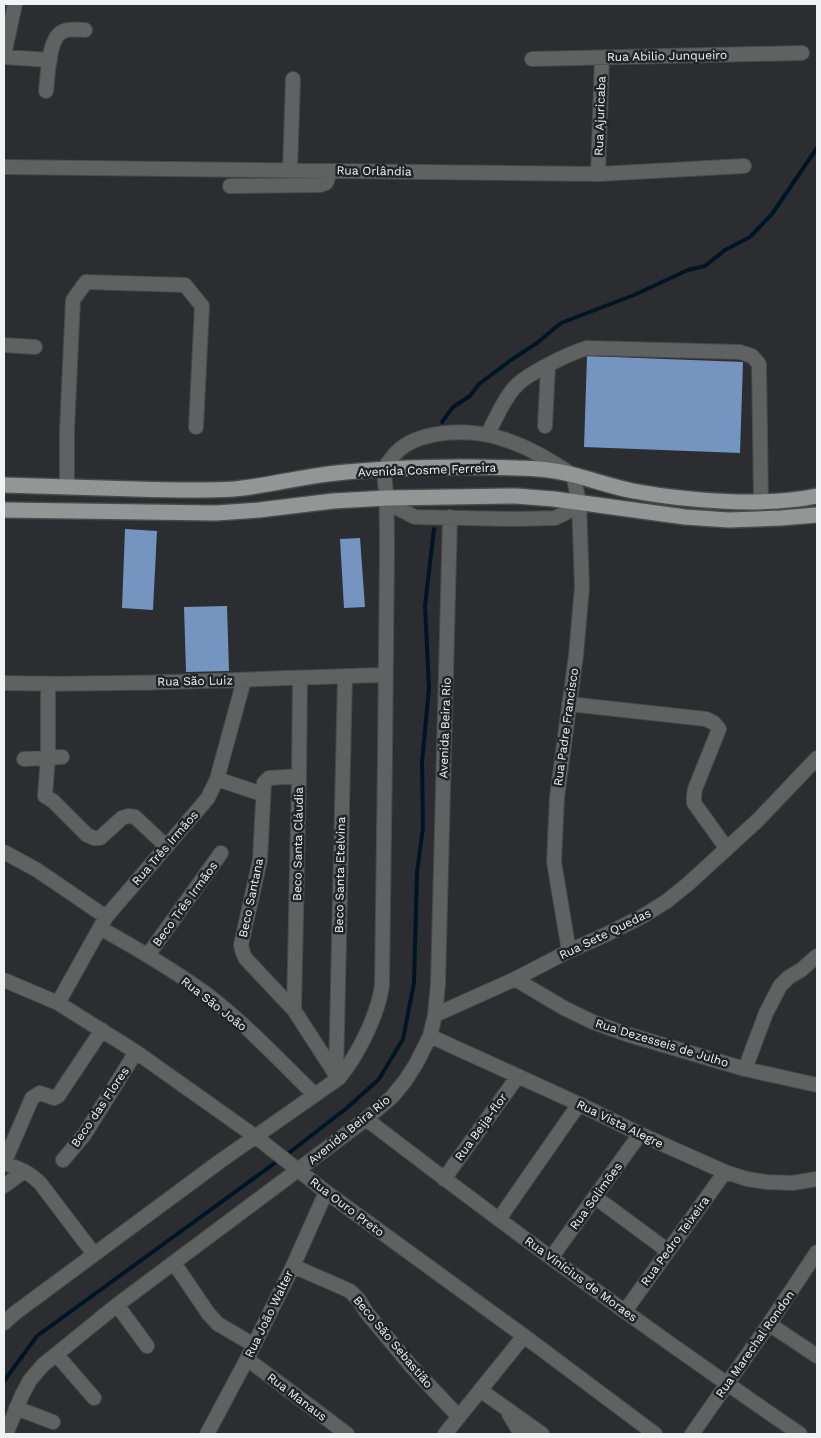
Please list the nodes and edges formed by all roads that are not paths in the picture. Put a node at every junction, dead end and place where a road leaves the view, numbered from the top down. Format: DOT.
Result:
graph roads {
  1 [pos="15,4"];
  2 [pos="86,30"];
  3 [pos="802,53"];
  4 [pos="4,56"];
  5 [pos="602,58"];
  6 [pos="532,59"];
  7 [pos="50,60"];
  8 [pos="293,78"];
  9 [pos="46,91"];
  10 [pos="744,166"];
  11 [pos="4,168"];
  12 [pos="290,170"];
  13 [pos="327,171"];
  14 [pos="598,174"];
  15 [pos="230,186"];
  16 [pos="4,345"];
  17 [pos="35,347"];
  18 [pos="548,366"];
  19 [pos="545,426"];
  20 [pos="196,427"];
  21 [pos="487,435"];
  22 [pos="385,469"];
  23 [pos="573,475"];
  24 [pos="4,485"];
  25 [pos="67,487"];
  26 [pos="817,496"];
  27 [pos="387,498"];
  28 [pos="761,501"];
  29 [pos="580,502"];
  30 [pos="4,510"];
  31 [pos="817,515"];
  32 [pos="450,517"];
  33 [pos="386,675"];
  34 [pos="345,676"];
  35 [pos="300,678"];
  36 [pos="244,680"];
  37 [pos="4,683"];
  38 [pos="48,684"];
  39 [pos="569,704"];
  40 [pos="55,757"];
  41 [pos="817,758"];
  42 [pos="24,759"];
  43 [pos="299,776"];
  44 [pos="217,779"];
  45 [pos="262,794"];
  46 [pos="166,846"];
  47 [pos="727,849"];
  48 [pos="4,852"];
  49 [pos="221,853"];
  50 [pos="103,923"];
  51 [pos="569,951"];
  52 [pos="148,955"];
  53 [pos="817,956"];
  54 [pos="515,979"];
  55 [pos="4,980"];
  56 [pos="58,1003"];
  57 [pos="294,1010"];
  58 [pos="435,1015"];
  59 [pos="102,1030"];
  60 [pos="430,1036"];
  61 [pos="136,1052"];
  62 [pos="745,1069"];
  63 [pos="337,1076"];
  64 [pos="518,1076"];
  65 [pos="817,1085"];
  66 [pos="316,1095"];
  67 [pos="579,1104"];
  68 [pos="366,1119"];
  69 [pos="640,1134"];
  70 [pos="259,1139"];
  71 [pos="63,1160"];
  72 [pos="4,1163"];
  73 [pos="298,1170"];
  74 [pos="24,1171"];
  75 [pos="725,1172"];
  76 [pos="444,1179"];
  77 [pos="817,1179"];
  78 [pos="4,1186"];
  79 [pos="326,1192"];
  80 [pos="595,1197"];
  81 [pos="499,1219"];
  82 [pos="668,1250"];
  83 [pos="94,1254"];
  84 [pos="551,1258"];
  85 [pos="815,1262"];
  86 [pos="174,1263"];
  87 [pos="293,1266"];
  88 [pos="117,1305"];
  89 [pos="625,1311"];
  90 [pos="4,1322"];
  91 [pos="769,1324"];
  92 [pos="524,1336"];
  93 [pos="254,1345"];
  94 [pos="147,1346"];
  95 [pos="56,1354"];
  96 [pos="817,1356"];
  97 [pos="247,1359"];
  98 [pos="727,1384"];
  99 [pos="480,1390"];
  100 [pos="94,1398"];
  101 [pos="16,1408"];
  102 [pos="506,1409"];
  103 [pos="459,1417"];
  104 [pos="53,1422"];
  105 [pos="6,1434"];
  106 [pos="207,1434"];
  107 [pos="347,1434"];
  108 [pos="444,1434"];
  109 [pos="521,1434"];
  110 [pos="542,1434"];
  111 [pos="655,1434"];
  112 [pos="692,1434"];
  113 [pos="800,1434"];
  1 -- 4 [label="street"];
  2 -- 7 [label="street"];
  3 -- 5 [label="street, Rua Abilio Junqueiro"];
  4 -- 7 [label="street"];
  5 -- 6 [label="street, Rua Abilio Junqueiro"];
  5 -- 14 [label="street, Rua Ajuricaba"];
  7 -- 9 [label="street"];
  8 -- 12 [label="street"];
  10 -- 14 [label="street, Rua Orlândia"];
  11 -- 12 [label="street, Rua Orlândia"];
  12 -- 13 [label="street, Rua Orlândia"];
  13 -- 14 [label="street, Rua Orlândia"];
  13 -- 15 [label="street"];
  16 -- 17 [label="street"];
  18 -- 19 [label="street"];
  18 -- 21 [label="street"];
  18 -- 28 [label="street"];
  20 -- 25 [label="street"];
  21 -- 22 [label="street"];
  21 -- 23 [label="street"];
  22 -- 23 [label="main road, Avenida Cosme Ferreira"];
  22 -- 25 [label="main road, Avenida Cosme Ferreira"];
  22 -- 27 [label="street"];
  23 -- 28 [label="main road, Avenida Cosme Ferreira"];
  23 -- 29 [label="street, Rua Padre Francisco"];
  24 -- 25 [label="main road, Avenida Cosme Ferreira"];
  26 -- 28 [label="main road, Avenida Cosme Ferreira"];
  27 -- 29 [label="main road"];
  27 -- 30 [label="main road"];
  27 -- 32 [label="street"];
  27 -- 33 [label="street"];
  29 -- 31 [label="main road"];
  29 -- 32 [label="street"];
  29 -- 39 [label="street, Rua Padre Francisco"];
  32 -- 58 [label="street, Avenida Beira Rio"];
  33 -- 34 [label="street, Rua São Luiz"];
  33 -- 63 [label="street"];
  34 -- 35 [label="street, Rua São Luiz"];
  34 -- 63 [label="street, Beco Santa Etelvina"];
  35 -- 36 [label="street, Rua São Luiz"];
  35 -- 43 [label="street, Beco Santa Cláudia"];
  36 -- 38 [label="street, Rua São Luiz"];
  36 -- 44 [label="street, Rua Três Irmãos"];
  37 -- 38 [label="street, Rua São Luiz"];
  38 -- 40 [label="street"];
  39 -- 47 [label="street"];
  39 -- 51 [label="street, Rua Padre Francisco"];
  40 -- 42 [label="street"];
  40 -- 46 [label="street"];
  41 -- 47 [label="street, Rua Sete Quedas"];
  43 -- 45 [label="street"];
  43 -- 57 [label="street, Beco Santa Cláudia"];
  44 -- 45 [label="street"];
  44 -- 46 [label="street, Rua Três Irmãos"];
  45 -- 57 [label="street, Beco Santana"];
  46 -- 50 [label="street, Rua Três Irmãos"];
  47 -- 51 [label="street, Rua Sete Quedas"];
  48 -- 50 [label="street, Rua São João"];
  49 -- 52 [label="street, Beco Três Irmãos"];
  50 -- 52 [label="street, Rua São João"];
  50 -- 56 [label="street, Rua Três Irmãos"];
  51 -- 54 [label="street, Rua Sete Quedas"];
  52 -- 66 [label="street, Rua São João"];
  53 -- 62 [label="street"];
  54 -- 58 [label="street, Rua Sete Quedas"];
  54 -- 62 [label="street, Rua Dezesseis de Julho"];
  55 -- 56 [label="street, Rua Ouro Preto"];
  56 -- 59 [label="street, Rua Ouro Preto"];
  57 -- 63 [label="street, Beco Santana"];
  58 -- 60 [label="street, Avenida Beira Rio"];
  59 -- 61 [label="street, Rua Ouro Preto"];
  59 -- 72 [label="street"];
  60 -- 64 [label="street, Rua Vista Alegre"];
  60 -- 68 [label="street, Avenida Beira Rio"];
  61 -- 70 [label="street, Rua Ouro Preto"];
  61 -- 71 [label="street, Beco das Flores"];
  62 -- 65 [label="street, Rua Dezesseis de Julho"];
  63 -- 66 [label="street"];
  64 -- 67 [label="street, Rua Vista Alegre"];
  64 -- 76 [label="street, Rua Beija-flor"];
  66 -- 70 [label="street"];
  67 -- 69 [label="street, Rua Vista Alegre"];
  67 -- 81 [label="street"];
  68 -- 73 [label="street, Avenida Beira Rio"];
  68 -- 76 [label="street, Rua Vinícius de Moraes"];
  69 -- 75 [label="street, Rua Vista Alegre"];
  69 -- 80 [label="street, Rua Solimões"];
  70 -- 73 [label="street, Rua Ouro Preto"];
  70 -- 83 [label="street"];
  72 -- 74 [label="street"];
  73 -- 79 [label="street, Rua Ouro Preto"];
  73 -- 86 [label="street, Avenida Beira Rio"];
  74 -- 78 [label="street"];
  74 -- 83 [label="street"];
  75 -- 77 [label="street, Rua Vista Alegre"];
  75 -- 82 [label="street, Rua Pedro Teixeira"];
  76 -- 81 [label="street, Rua Vinícius de Moraes"];
  79 -- 87 [label="street, Rua João Walter"];
  79 -- 92 [label="street, Rua Ouro Preto"];
  80 -- 82 [label="street"];
  80 -- 84 [label="street, Rua Solimões"];
  81 -- 84 [label="street, Rua Vinícius de Moraes"];
  82 -- 89 [label="street, Rua Pedro Teixeira"];
  83 -- 90 [label="street"];
  84 -- 89 [label="street, Rua Vinícius de Moraes"];
  85 -- 91 [label="street, Rua Marechal Rondon"];
  86 -- 88 [label="street, Avenida Beira Rio"];
  86 -- 93 [label="street"];
  87 -- 93 [label="street, Rua João Walter"];
  87 -- 103 [label="street, Beco São Sebastião"];
  88 -- 94 [label="street"];
  88 -- 95 [label="street, Avenida Beira Rio"];
  89 -- 98 [label="street, Rua Vinícius de Moraes"];
  91 -- 96 [label="street"];
  91 -- 98 [label="street, Rua Marechal Rondon"];
  92 -- 99 [label="street"];
  92 -- 111 [label="street, Rua Ouro Preto"];
  93 -- 97 [label="street, Rua João Walter"];
  95 -- 100 [label="street"];
  95 -- 101 [label="street, Avenida Beira Rio"];
  97 -- 106 [label="street, Rua João Walter"];
  97 -- 107 [label="street, Rua Manaus"];
  98 -- 112 [label="street, Rua Marechal Rondon"];
  98 -- 113 [label="street, Rua Vinícius de Moraes"];
  99 -- 102 [label="street"];
  99 -- 103 [label="street"];
  101 -- 104 [label="street"];
  101 -- 105 [label="street, Avenida Beira Rio"];
  102 -- 109 [label="street"];
  102 -- 110 [label="street"];
  103 -- 108 [label="street"];
}
